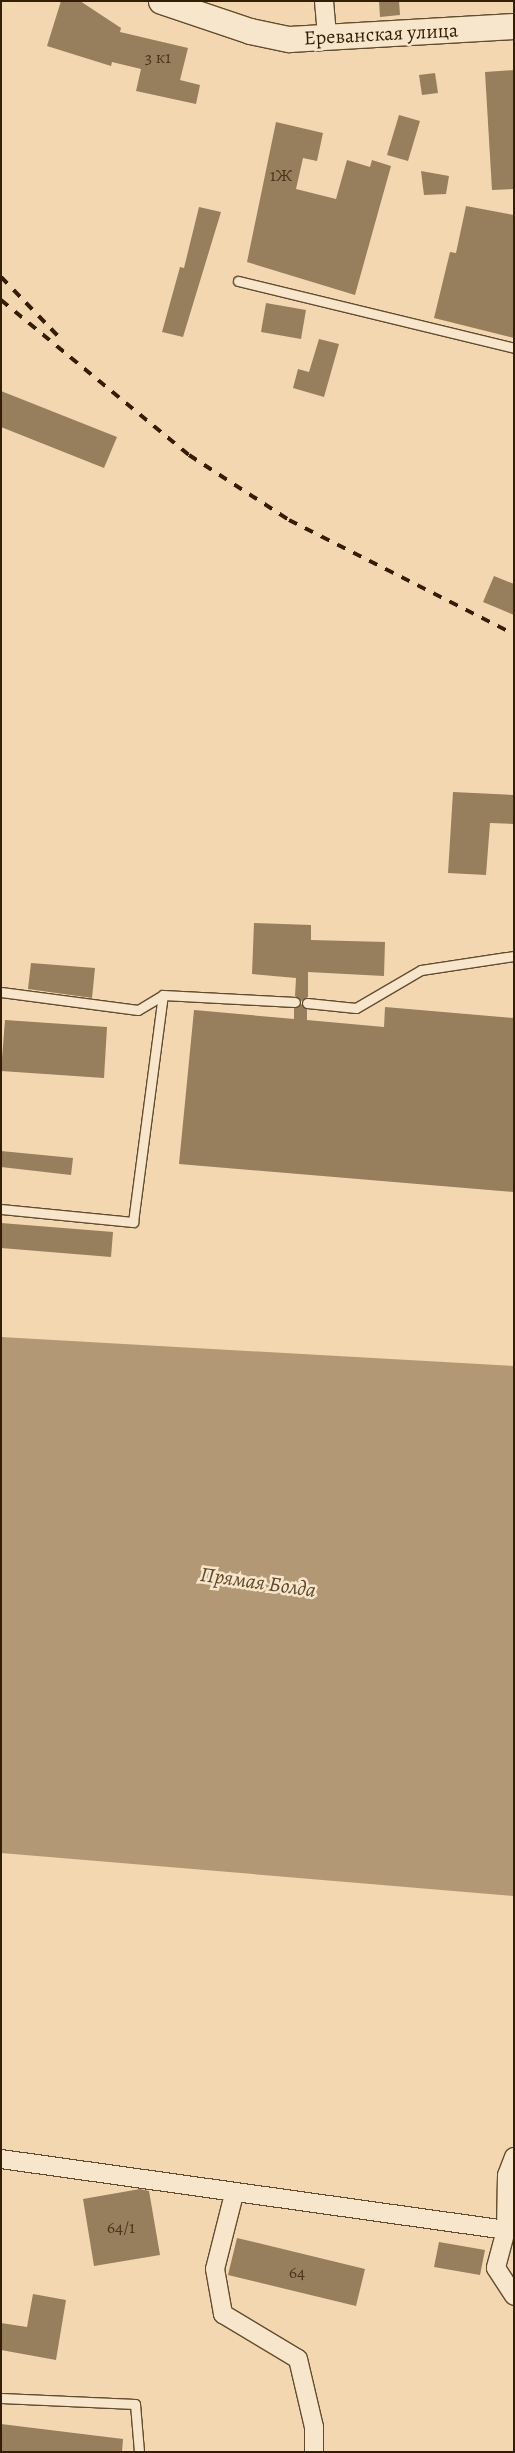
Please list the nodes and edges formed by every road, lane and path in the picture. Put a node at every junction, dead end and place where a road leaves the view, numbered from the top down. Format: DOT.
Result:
graph roads {
  1 [pos="161,1"];
  2 [pos="324,1"];
  3 [pos="514,26"];
  4 [pos="327,39"];
  5 [pos="238,281"];
  6 [pos="514,348"];
  7 [pos="514,956"];
  8 [pos="1,992"];
  9 [pos="163,994"];
  10 [pos="295,1002"];
  11 [pos="307,1003"];
  12 [pos="1,1209"];
  13 [pos="514,2157"];
  14 [pos="1,2159"];
  15 [pos="234,2194"];
  16 [pos="506,2230"];
  17 [pos="514,2296"];
  18 [pos="1,2398"];
  19 [pos="139,2452"];
  20 [pos="314,2452"];
  1 -- 4 [label="main road, Ереванская улица"];
  2 -- 4 [label="street"];
  3 -- 4 [label="main road, Ереванская улица"];
  5 -- 6 [label="lane"];
  7 -- 11 [label="lane"];
  8 -- 9 [label="lane"];
  9 -- 10 [label="lane"];
  9 -- 12 [label="lane"];
  13 -- 16 [label="street"];
  14 -- 15 [label="street"];
  15 -- 16 [label="street"];
  15 -- 20 [label="street"];
  16 -- 17 [label="street"];
  18 -- 19 [label="lane"];
}
